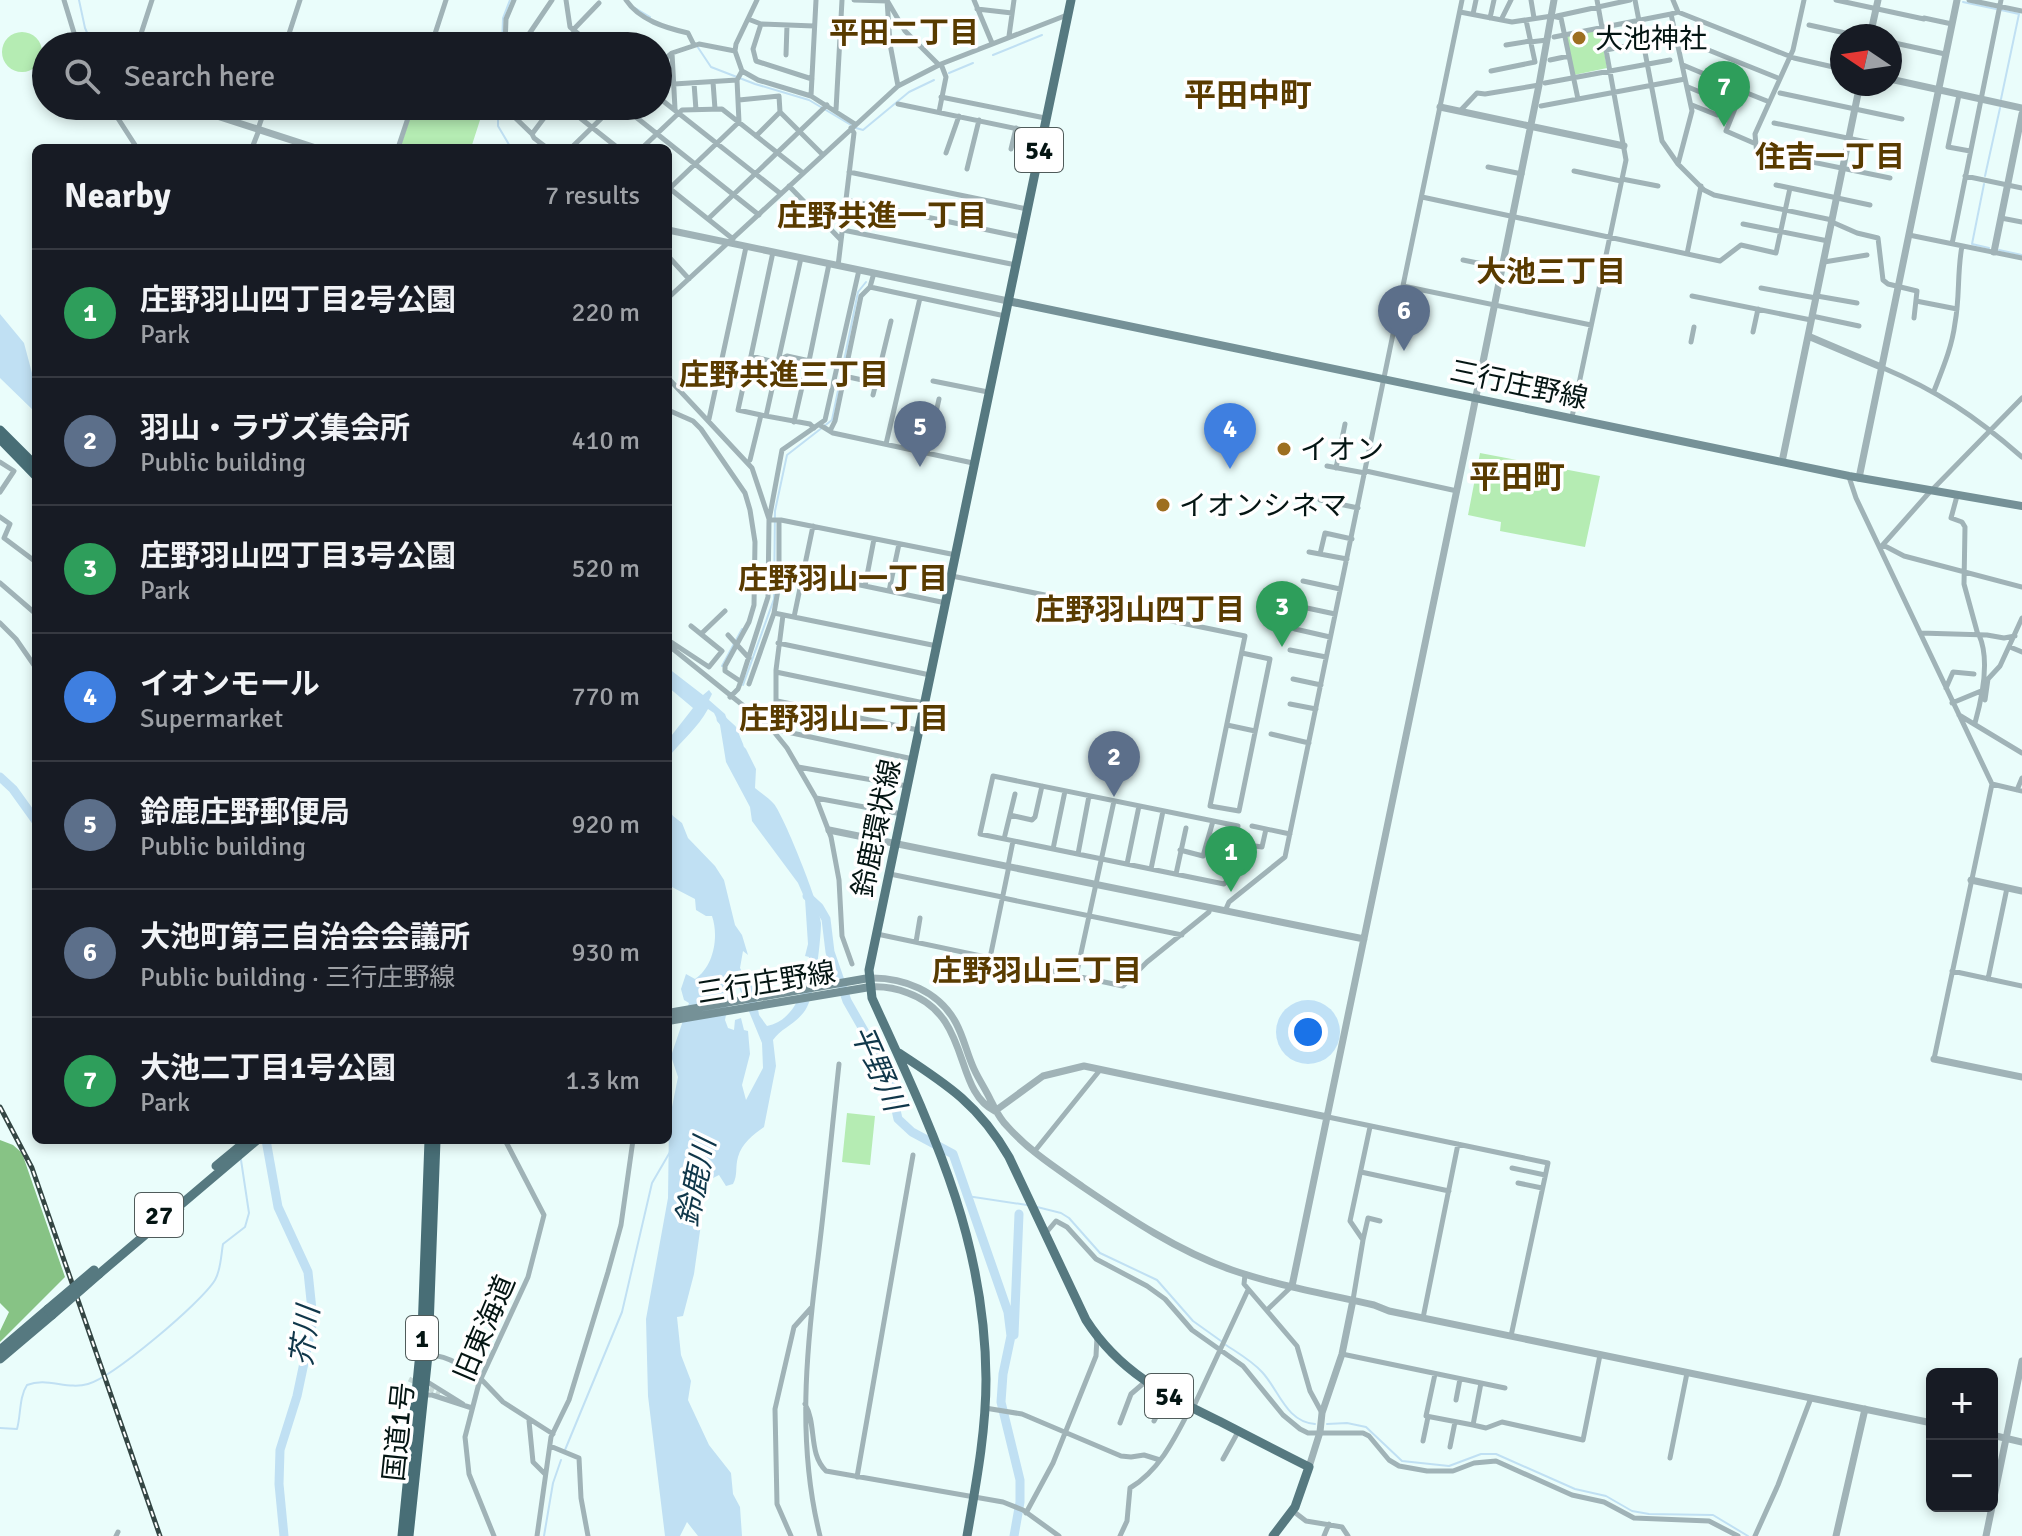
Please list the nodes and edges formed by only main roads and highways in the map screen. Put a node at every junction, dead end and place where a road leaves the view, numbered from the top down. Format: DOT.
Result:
graph roads {
  1 [pos="1071,0"];
  2 [pos="1008,301"];
  3 [pos="0,430"];
  4 [pos="0,439"];
  5 [pos="32,461"];
  6 [pos="32,472"];
  7 [pos="2022,506"];
  8 [pos="864,984"];
  9 [pos="672,1012"];
  10 [pos="672,1020"];
  11 [pos="896,1051"];
  12 [pos="921,1068"];
  13 [pos="905,1070"];
  14 [pos="242,1144"];
  15 [pos="251,1144"];
  16 [pos="429,1144"];
  17 [pos="436,1144"];
  18 [pos="227,1160"];
  19 [pos="1,1355"];
  20 [pos="402,1536"];
  21 [pos="409,1536"];
  22 [pos="967,1536"];
  23 [pos="1273,1536"];
  1 -- 2 [label="main road, 鈴鹿環状線 / 54"];
  2 -- 7 [label="main road, 三行庄野線"];
  2 -- 8 [label="main road, 鈴鹿環状線 / 54"];
  3 -- 5 [label="highway"];
  4 -- 6 [label="highway"];
  8 -- 9 [label="main road, 三行庄野線"];
  8 -- 10 [label="main road, 三行庄野線"];
  8 -- 11 [label="main road"];
  11 -- 12 [label="main road, 54"];
  11 -- 13 [label="main road"];
  12 -- 13 [label="main road"];
  12 -- 23 [label="main road, 54"];
  13 -- 22 [label="main road"];
  14 -- 18 [label="main road, 27"];
  15 -- 18 [label="main road, 27"];
  16 -- 20 [label="highway, 国道1号 / 1"];
  17 -- 21 [label="highway, 国道1号 / 1"];
  18 -- 19 [label="main road, 27, bridge"];
}
